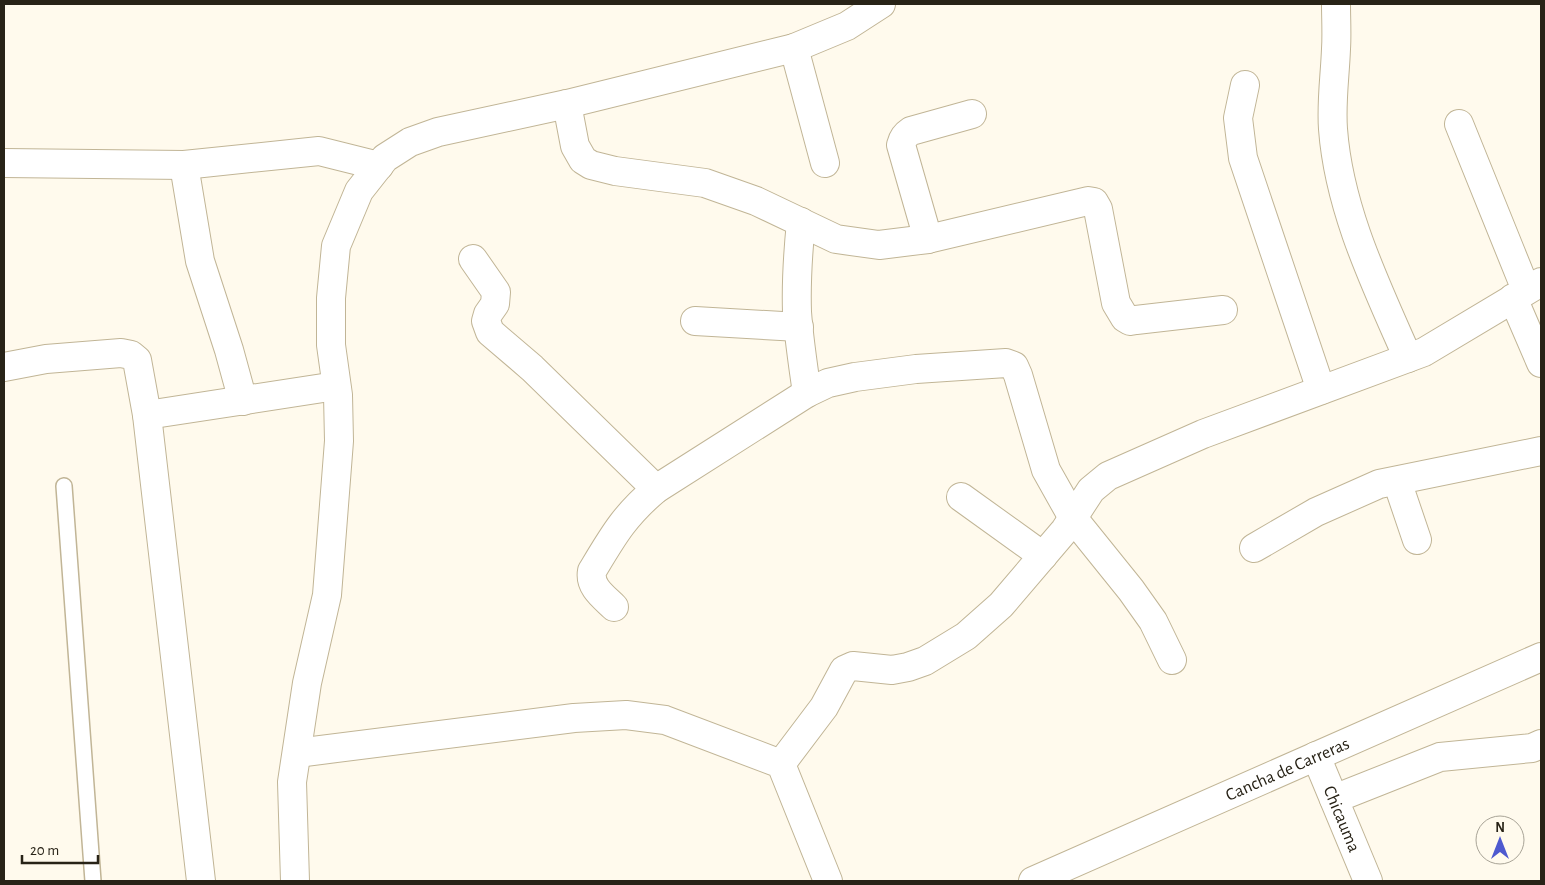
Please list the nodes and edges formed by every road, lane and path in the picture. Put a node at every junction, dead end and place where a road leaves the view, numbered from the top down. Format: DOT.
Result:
graph roads {
  1 [pos="881,4"];
  2 [pos="1336,4"];
  3 [pos="794,48"];
  4 [pos="1245,84"];
  5 [pos="567,104"];
  6 [pos="972,114"];
  7 [pos="1459,124"];
  8 [pos="4,163"];
  9 [pos="825,163"];
  10 [pos="184,165"];
  11 [pos="379,166"];
  12 [pos="801,222"];
  13 [pos="928,240"];
  14 [pos="473,259"];
  15 [pos="1527,290"];
  16 [pos="1223,310"];
  17 [pos="695,320"];
  18 [pos="799,327"];
  19 [pos="1408,358"];
  20 [pos="1541,363"];
  21 [pos="4,367"];
  22 [pos="336,386"];
  23 [pos="1321,390"];
  24 [pos="807,393"];
  25 [pos="243,401"];
  26 [pos="147,415"];
  27 [pos="1541,451"];
  28 [pos="1397,481"];
  29 [pos="64,486"];
  30 [pos="656,489"];
  31 [pos="961,497"];
  32 [pos="1073,518"];
  33 [pos="1417,540"];
  34 [pos="1254,548"];
  35 [pos="1043,556"];
  36 [pos="614,607"];
  37 [pos="1541,658"];
  38 [pos="1172,660"];
  39 [pos="1541,744"];
  40 [pos="296,753"];
  41 [pos="1316,756"];
  42 [pos="781,764"];
  43 [pos="1334,800"];
  44 [pos="93,881"];
  45 [pos="201,881"];
  46 [pos="295,881"];
  47 [pos="828,881"];
  48 [pos="1033,881"];
  49 [pos="1368,881"];
  1 -- 3 [label="street"];
  2 -- 19 [label="street"];
  3 -- 5 [label="street"];
  3 -- 9 [label="street"];
  4 -- 23 [label="street"];
  5 -- 11 [label="street"];
  5 -- 12 [label="street"];
  6 -- 13 [label="street"];
  7 -- 15 [label="street"];
  8 -- 10 [label="street"];
  10 -- 11 [label="street"];
  10 -- 25 [label="street"];
  11 -- 22 [label="street"];
  12 -- 13 [label="street"];
  12 -- 18 [label="street"];
  13 -- 16 [label="street"];
  14 -- 30 [label="street"];
  15 -- 19 [label="street"];
  15 -- 20 [label="street"];
  17 -- 18 [label="street"];
  18 -- 24 [label="street"];
  19 -- 23 [label="street"];
  21 -- 26 [label="street"];
  22 -- 25 [label="street"];
  22 -- 40 [label="street"];
  23 -- 32 [label="street"];
  24 -- 30 [label="street"];
  24 -- 32 [label="street"];
  25 -- 26 [label="street"];
  26 -- 45 [label="street"];
  27 -- 28 [label="street"];
  28 -- 33 [label="street"];
  28 -- 34 [label="street"];
  29 -- 44 [label="lane"];
  30 -- 36 [label="street"];
  31 -- 35 [label="street"];
  32 -- 35 [label="street"];
  32 -- 38 [label="street"];
  35 -- 42 [label="street"];
  37 -- 41 [label="street, Cancha de Carreras"];
  39 -- 43 [label="street"];
  40 -- 42 [label="street"];
  40 -- 46 [label="street"];
  41 -- 43 [label="street, Chicauma"];
  41 -- 48 [label="street, Cancha de Carreras"];
  42 -- 47 [label="street"];
  43 -- 49 [label="street, Chicauma"];
}
